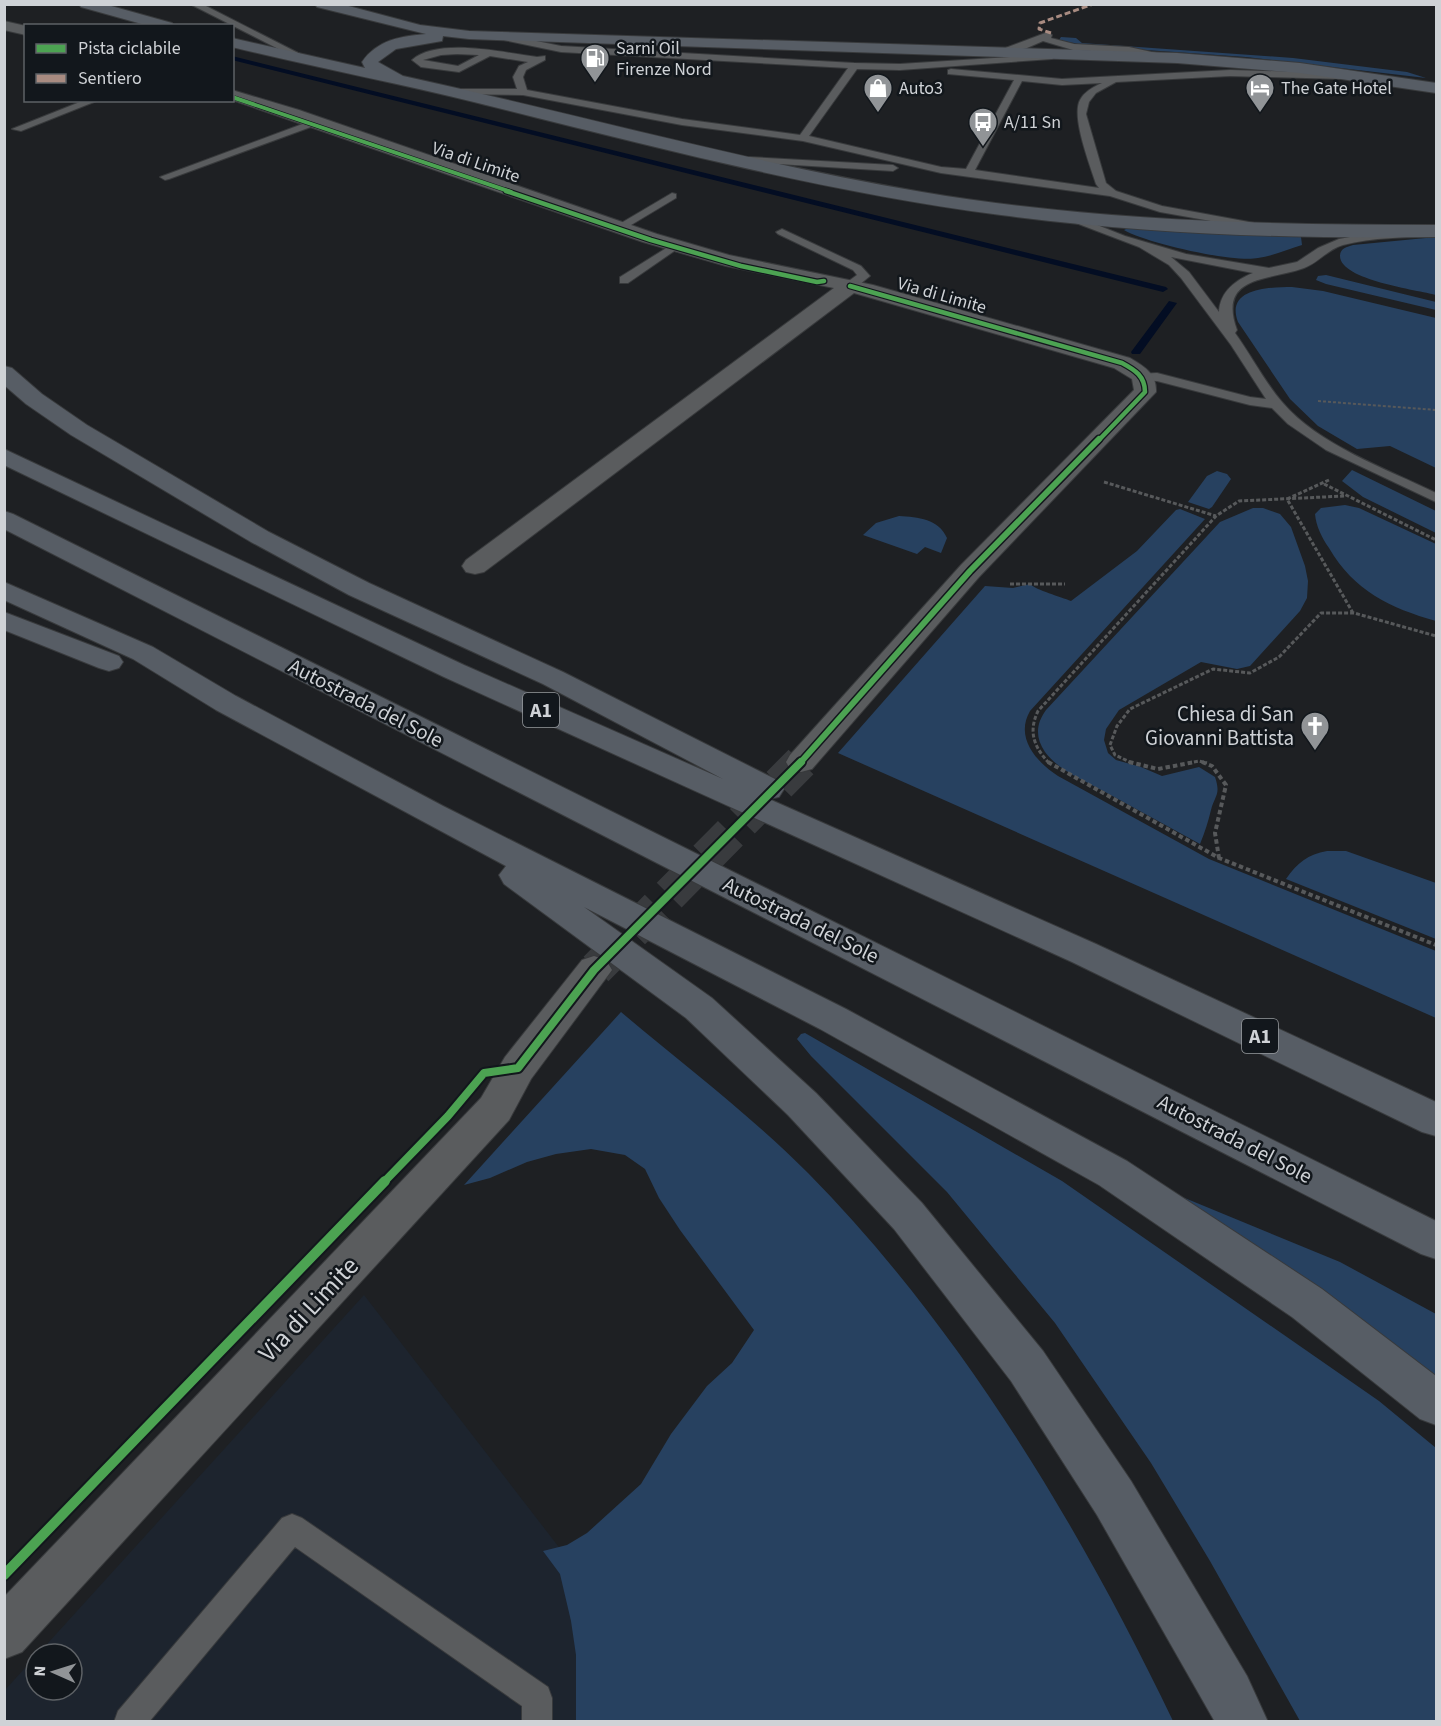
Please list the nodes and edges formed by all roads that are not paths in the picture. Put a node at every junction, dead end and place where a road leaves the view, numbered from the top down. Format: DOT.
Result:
graph roads {
  1 [pos="86,4"];
  2 [pos="194,4"];
  3 [pos="322,4"];
  4 [pos="160,24"];
  5 [pos="4,25"];
  6 [pos="24,30"];
  7 [pos="469,35"];
  8 [pos="497,36"];
  9 [pos="234,42"];
  10 [pos="561,49"];
  11 [pos="996,51"];
  12 [pos="488,54"];
  13 [pos="1090,54"];
  14 [pos="303,58"];
  15 [pos="1177,58"];
  16 [pos="537,60"];
  17 [pos="854,66"];
  18 [pos="900,67"];
  19 [pos="1370,77"];
  20 [pos="1019,79"];
  21 [pos="1112,81"];
  22 [pos="415,83"];
  23 [pos="1437,84"];
  24 [pos="1437,88"];
  25 [pos="447,91"];
  26 [pos="523,92"];
  27 [pos="234,96"];
  28 [pos="90,102"];
  29 [pos="316,122"];
  30 [pos="17,129"];
  31 [pos="803,138"];
  32 [pos="716,157"];
  33 [pos="941,170"];
  34 [pos="969,172"];
  35 [pos="165,177"];
  36 [pos="1112,193"];
  37 [pos="672,196"];
  38 [pos="1072,218"];
  39 [pos="617,228"];
  40 [pos="1277,230"];
  41 [pos="1437,231"];
  42 [pos="782,232"];
  43 [pos="676,245"];
  44 [pos="1143,245"];
  45 [pos="1269,272"];
  46 [pos="624,280"];
  47 [pos="850,286"];
  48 [pos="1236,344"];
  49 [pos="4,373"];
  50 [pos="1143,377"];
  51 [pos="1278,405"];
  52 [pos="9,457"];
  53 [pos="1437,498"];
  54 [pos="5,519"];
  55 [pos="475,566"];
  56 [pos="4,590"];
  57 [pos="4,620"];
  58 [pos="226,703"];
  59 [pos="801,762"];
  60 [pos="432,814"];
  61 [pos="1084,953"];
  62 [pos="594,970"];
  63 [pos="1437,1120"];
  64 [pos="1437,1241"];
  65 [pos="1437,1403"];
  66 [pos="4,1634"];
  67 [pos="129,1722"];
  68 [pos="537,1722"];
  69 [pos="1242,1722"];
  1 -- 4 [label="highway"];
  2 -- 14 [label="lane"];
  3 -- 7 [label="highway"];
  5 -- 6 [label="street"];
  7 -- 8 [label="highway"];
  7 -- 22 [label="highway"];
  8 -- 10 [label="lane"];
  8 -- 11 [label="highway"];
  9 -- 14 [label="highway"];
  10 -- 16 [label="lane"];
  10 -- 17 [label="lane"];
  11 -- 13 [label="highway"];
  11 -- 15 [label="lane"];
  12 -- 12 [label="lane"];
  12 -- 16 [label="lane"];
  13 -- 15 [label="highway"];
  13 -- 18 [label="lane"];
  14 -- 22 [label="highway"];
  15 -- 19 [label="highway"];
  16 -- 26 [label="lane"];
  17 -- 18 [label="lane"];
  17 -- 31 [label="lane"];
  18 -- 20 [label="lane"];
  19 -- 21 [label="lane"];
  19 -- 23 [label="lane"];
  19 -- 24 [label="highway"];
  20 -- 21 [label="lane"];
  20 -- 34 [label="lane"];
  21 -- 36 [label="lane"];
  22 -- 25 [label="highway"];
  25 -- 26 [label="lane"];
  25 -- 32 [label="highway"];
  26 -- 31 [label="lane"];
  27 -- 29 [label="street, Via di Limite"];
  28 -- 30 [label="lane"];
  29 -- 35 [label="lane"];
  29 -- 39 [label="street, Via di Limite"];
  31 -- 33 [label="lane"];
  32 -- 33 [label="lane"];
  32 -- 38 [label="highway"];
  33 -- 34 [label="lane"];
  34 -- 36 [label="lane"];
  36 -- 40 [label="lane"];
  37 -- 39 [label="lane"];
  38 -- 40 [label="highway"];
  38 -- 44 [label="lane"];
  39 -- 43 [label="street, Via di Limite"];
  40 -- 41 [label="highway"];
  41 -- 45 [label="lane"];
  42 -- 47 [label="lane"];
  43 -- 46 [label="lane"];
  43 -- 47 [label="street, Via di Limite"];
  44 -- 45 [label="lane"];
  44 -- 48 [label="lane"];
  45 -- 48 [label="lane"];
  47 -- 50 [label="street, Via di Limite"];
  47 -- 55 [label="street"];
  48 -- 51 [label="lane"];
  49 -- 61 [label="highway"];
  50 -- 51 [label="lane"];
  50 -- 59 [label="street"];
  51 -- 53 [label="lane"];
  52 -- 61 [label="highway, A1"];
  54 -- 64 [label="highway, Autostrada del Sole"];
  56 -- 58 [label="highway"];
  57 -- 58 [label="highway"];
  58 -- 60 [label="highway"];
  60 -- 65 [label="highway"];
  60 -- 69 [label="highway"];
  61 -- 63 [label="highway, A1"];
  62 -- 66 [label="street, Via di Limite"];
  67 -- 68 [label="lane"];
}
